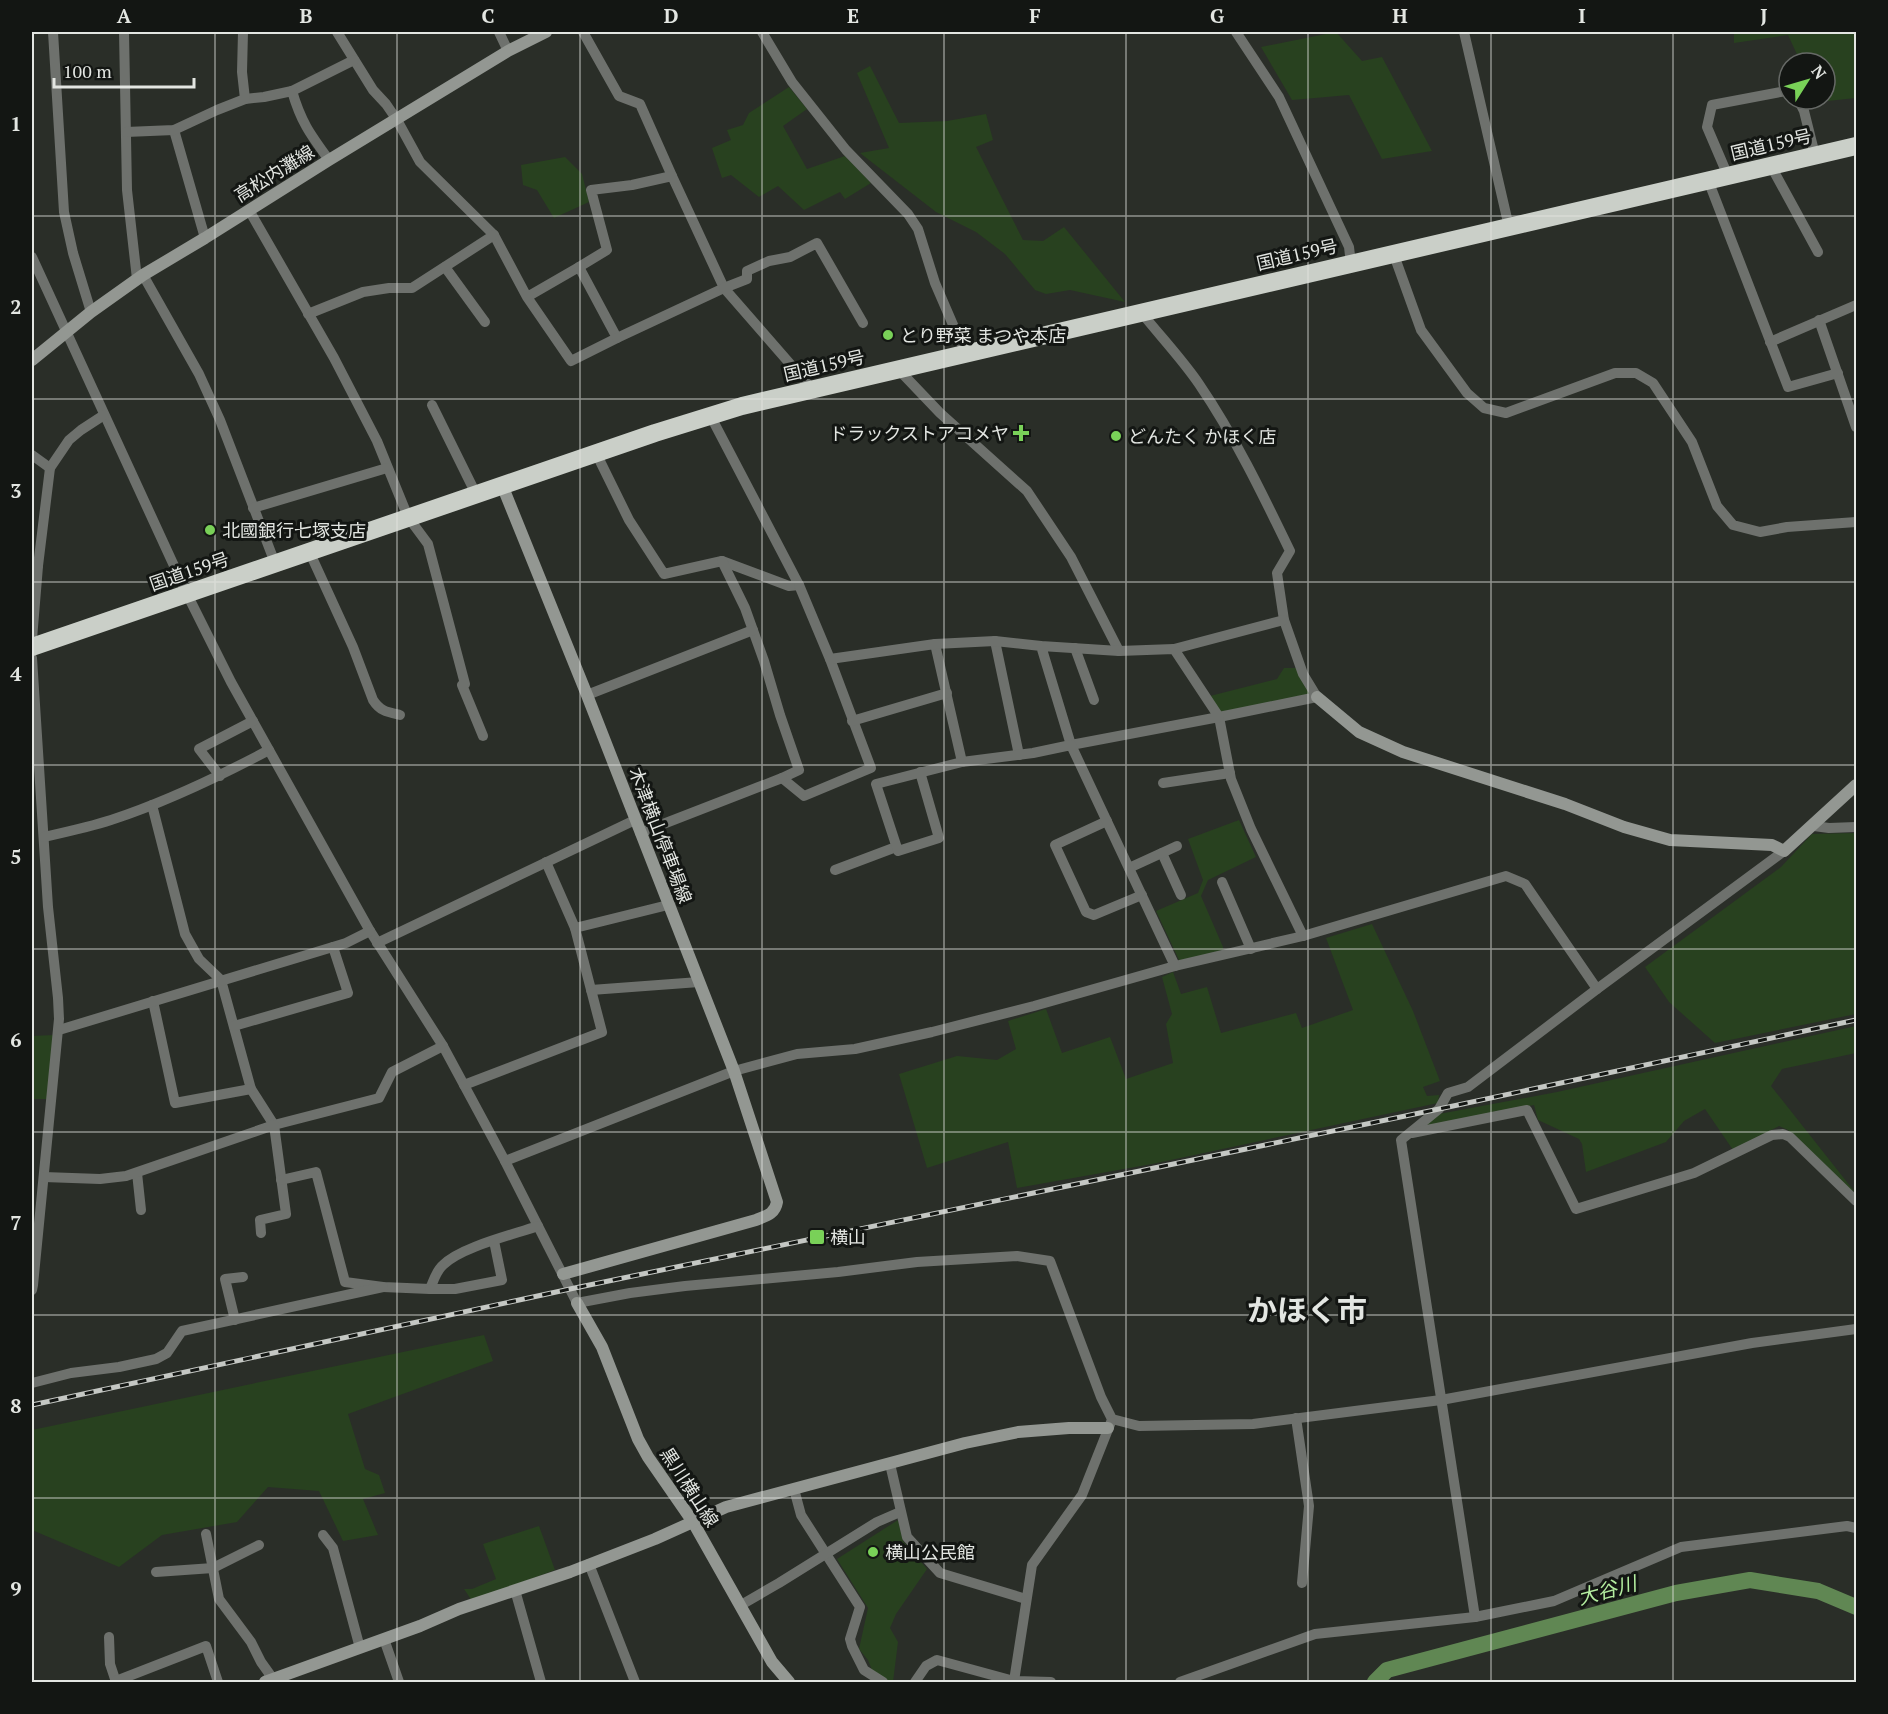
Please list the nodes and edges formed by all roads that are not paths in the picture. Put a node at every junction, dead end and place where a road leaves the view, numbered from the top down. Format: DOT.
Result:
graph roads {
  1 [pos="52,32"];
  2 [pos="124,32"];
  3 [pos="243,32"];
  4 [pos="337,32"];
  5 [pos="499,32"];
  6 [pos="543,32"];
  7 [pos="583,32"];
  8 [pos="762,32"];
  9 [pos="1236,32"];
  10 [pos="1464,32"];
  11 [pos="508,51"];
  12 [pos="354,60"];
  13 [pos="292,91"];
  14 [pos="1777,93"];
  15 [pos="245,99"];
  16 [pos="1804,111"];
  17 [pos="397,120"];
  18 [pos="174,130"];
  19 [pos="126,132"];
  20 [pos="1857,146"];
  21 [pos="1815,155"];
  22 [pos="329,160"];
  23 [pos="1771,166"];
  24 [pos="672,176"];
  25 [pos="1728,176"];
  26 [pos="1708,180"];
  27 [pos="249,210"];
  28 [pos="1509,227"];
  29 [pos="494,235"];
  30 [pos="205,238"];
  31 [pos="1818,252"];
  32 [pos="1394,255"];
  33 [pos="32,257"];
  34 [pos="1351,264"];
  35 [pos="445,267"];
  36 [pos="579,267"];
  37 [pos="140,277"];
  38 [pos="724,288"];
  39 [pos="527,297"];
  40 [pos="1857,305"];
  41 [pos="91,312"];
  42 [pos="1141,312"];
  43 [pos="308,314"];
  44 [pos="1819,320"];
  45 [pos="484,322"];
  46 [pos="863,323"];
  47 [pos="66,333"];
  48 [pos="617,338"];
  49 [pos="1770,342"];
  50 [pos="966,353"];
  51 [pos="33,356"];
  52 [pos="898,369"];
  53 [pos="1838,373"];
  54 [pos="812,389"];
  55 [pos="432,405"];
  56 [pos="104,415"];
  57 [pos="710,415"];
  58 [pos="1857,427"];
  59 [pos="596,453"];
  60 [pos="32,455"];
  61 [pos="50,468"];
  62 [pos="387,468"];
  63 [pos="502,485"];
  64 [pos="476,494"];
  65 [pos="253,508"];
  66 [pos="408,517"];
  67 [pos="1857,522"];
  68 [pos="309,551"];
  69 [pos="722,561"];
  70 [pos="35,563"];
  71 [pos="275,563"];
  72 [pos="800,585"];
  73 [pos="188,594"];
  74 [pos="33,602"];
  75 [pos="1284,620"];
  76 [pos="753,630"];
  77 [pos="32,639"];
  78 [pos="996,641"];
  79 [pos="935,644"];
  80 [pos="1041,646"];
  81 [pos="32,647"];
  82 [pos="1075,648"];
  83 [pos="1174,648"];
  84 [pos="1119,651"];
  85 [pos="32,658"];
  86 [pos="830,659"];
  87 [pos="947,693"];
  88 [pos="587,695"];
  89 [pos="1317,697"];
  90 [pos="1094,700"];
  91 [pos="400,715"];
  92 [pos="1219,717"];
  93 [pos="253,721"];
  94 [pos="852,721"];
  95 [pos="483,736"];
  96 [pos="1071,745"];
  97 [pos="269,750"];
  98 [pos="1019,755"];
  99 [pos="963,762"];
  100 [pos="871,768"];
  101 [pos="920,772"];
  102 [pos="1230,774"];
  103 [pos="220,776"];
  104 [pos="782,778"];
  105 [pos="1163,783"];
  106 [pos="876,784"];
  107 [pos="1857,786"];
  108 [pos="152,805"];
  109 [pos="635,820"];
  110 [pos="1107,821"];
  111 [pos="1814,826"];
  112 [pos="1857,827"];
  113 [pos="640,833"];
  114 [pos="44,837"];
  115 [pos="1177,846"];
  116 [pos="896,847"];
  117 [pos="1784,851"];
  118 [pos="1162,853"];
  119 [pos="546,862"];
  120 [pos="1129,868"];
  121 [pos="836,870"];
  122 [pos="1222,882"];
  123 [pos="1142,895"];
  124 [pos="1181,895"];
  125 [pos="668,904"];
  126 [pos="576,928"];
  127 [pos="370,931"];
  128 [pos="1303,936"];
  129 [pos="377,943"];
  130 [pos="333,946"];
  131 [pos="1251,948"];
  132 [pos="1175,966"];
  133 [pos="221,980"];
  134 [pos="699,982"];
  135 [pos="1597,989"];
  136 [pos="591,990"];
  137 [pos="153,1001"];
  138 [pos="234,1026"];
  139 [pos="59,1030"];
  140 [pos="443,1046"];
  141 [pos="734,1071"];
  142 [pos="464,1085"];
  143 [pos="251,1089"];
  144 [pos="274,1125"];
  145 [pos="1408,1134"];
  146 [pos="505,1161"];
  147 [pos="131,1172"];
  148 [pos="44,1177"];
  149 [pos="281,1180"];
  150 [pos="1857,1201"];
  151 [pos="141,1210"];
  152 [pos="537,1226"];
  153 [pos="261,1233"];
  154 [pos="494,1241"];
  155 [pos="563,1274"];
  156 [pos="243,1278"];
  157 [pos="383,1287"];
  158 [pos="430,1289"];
  159 [pos="32,1290"];
  160 [pos="577,1303"];
  161 [pos="236,1320"];
  162 [pos="1857,1329"];
  163 [pos="32,1383"];
  164 [pos="1441,1400"];
  165 [pos="1296,1418"];
  166 [pos="1110,1424"];
  167 [pos="890,1464"];
  168 [pos="794,1489"];
  169 [pos="900,1512"];
  170 [pos="693,1522"];
  171 [pos="1857,1528"];
  172 [pos="206,1534"];
  173 [pos="323,1535"];
  174 [pos="259,1545"];
  175 [pos="827,1553"];
  176 [pos="589,1564"];
  177 [pos="213,1568"];
  178 [pos="156,1572"];
  179 [pos="1302,1583"];
  180 [pos="515,1590"];
  181 [pos="1026,1599"];
  182 [pos="741,1605"];
  183 [pos="1475,1617"];
  184 [pos="109,1637"];
  185 [pos="384,1639"];
  186 [pos="360,1648"];
  187 [pos="116,1682"];
  188 [pos="1014,1682"];
  189 [pos="218,1683"];
  190 [pos="264,1683"];
  191 [pos="399,1683"];
  192 [pos="541,1683"];
  193 [pos="635,1683"];
  194 [pos="789,1683"];
  195 [pos="883,1683"];
  196 [pos="915,1683"];
  197 [pos="1051,1683"];
  198 [pos="1180,1683"];
  1 -- 41 [label="street"];
  2 -- 19 [label="street"];
  3 -- 15 [label="street"];
  4 -- 12 [label="street"];
  5 -- 11 [label="street"];
  6 -- 11 [label="main road, 高松内灘線"];
  7 -- 24 [label="street"];
  8 -- 50 [label="street"];
  9 -- 34 [label="street"];
  10 -- 28 [label="street"];
  11 -- 17 [label="main road, 高松内灘線"];
  12 -- 13 [label="street"];
  12 -- 17 [label="street"];
  13 -- 15 [label="street"];
  13 -- 22 [label="street"];
  14 -- 25 [label="street"];
  15 -- 18 [label="street"];
  16 -- 21 [label="street"];
  17 -- 22 [label="main road, 高松内灘線"];
  17 -- 29 [label="street"];
  18 -- 19 [label="street"];
  18 -- 30 [label="street"];
  19 -- 37 [label="street"];
  20 -- 21 [label="highway, 国道159号"];
  21 -- 23 [label="highway, 国道159号"];
  22 -- 27 [label="main road, 高松内灘線"];
  23 -- 25 [label="highway, 国道159号"];
  23 -- 31 [label="street"];
  24 -- 36 [label="street"];
  24 -- 38 [label="street"];
  25 -- 26 [label="highway, 国道159号"];
  26 -- 28 [label="highway, 国道159号"];
  26 -- 49 [label="street"];
  27 -- 30 [label="main road, 高松内灘線"];
  27 -- 43 [label="street"];
  28 -- 32 [label="highway, 国道159号"];
  29 -- 35 [label="street"];
  29 -- 39 [label="street"];
  30 -- 37 [label="main road, 高松内灘線"];
  32 -- 34 [label="highway, 国道159号"];
  32 -- 67 [label="street"];
  33 -- 47 [label="street"];
  34 -- 42 [label="highway, 国道159号"];
  35 -- 43 [label="street"];
  35 -- 45 [label="street"];
  36 -- 39 [label="street"];
  36 -- 48 [label="street"];
  37 -- 41 [label="main road, 高松内灘線"];
  37 -- 65 [label="street"];
  38 -- 46 [label="street"];
  38 -- 48 [label="street"];
  38 -- 54 [label="street"];
  39 -- 48 [label="street"];
  40 -- 44 [label="street"];
  41 -- 47 [label="main road, 高松内灘線"];
  42 -- 50 [label="highway, 国道159号"];
  42 -- 75 [label="street"];
  43 -- 62 [label="street"];
  44 -- 49 [label="street"];
  44 -- 53 [label="street"];
  47 -- 51 [label="main road, 高松内灘線"];
  47 -- 56 [label="street"];
  49 -- 53 [label="street"];
  50 -- 52 [label="highway, 国道159号"];
  52 -- 54 [label="highway, 国道159号"];
  52 -- 84 [label="street"];
  53 -- 58 [label="street"];
  54 -- 57 [label="highway, 国道159号"];
  55 -- 64 [label="street"];
  56 -- 61 [label="street"];
  56 -- 73 [label="street"];
  57 -- 59 [label="highway, 国道159号"];
  57 -- 72 [label="street"];
  59 -- 63 [label="highway, 国道159号"];
  59 -- 69 [label="street"];
  60 -- 61 [label="street"];
  61 -- 70 [label="street"];
  62 -- 65 [label="street"];
  62 -- 66 [label="street"];
  63 -- 64 [label="highway, 国道159号"];
  63 -- 88 [label="main road, 木津横山停車場線"];
  64 -- 66 [label="highway, 国道159号"];
  65 -- 71 [label="street"];
  66 -- 68 [label="highway, 国道159号"];
  66 -- 95 [label="street"];
  68 -- 71 [label="highway, 国道159号"];
  68 -- 91 [label="street"];
  69 -- 72 [label="street"];
  69 -- 76 [label="street"];
  70 -- 74 [label="street"];
  71 -- 73 [label="highway, 国道159号"];
  72 -- 86 [label="street"];
  73 -- 81 [label="highway, 国道159号"];
  73 -- 93 [label="street"];
  74 -- 77 [label="street"];
  75 -- 83 [label="street"];
  75 -- 89 [label="street"];
  76 -- 88 [label="street"];
  76 -- 104 [label="street"];
  78 -- 79 [label="street"];
  78 -- 80 [label="street"];
  78 -- 98 [label="street"];
  79 -- 86 [label="street"];
  79 -- 87 [label="street"];
  80 -- 82 [label="street"];
  80 -- 96 [label="street"];
  82 -- 84 [label="street"];
  82 -- 90 [label="street"];
  83 -- 84 [label="street"];
  83 -- 92 [label="street"];
  85 -- 114 [label="street"];
  86 -- 94 [label="street"];
  87 -- 94 [label="street"];
  87 -- 99 [label="street"];
  88 -- 109 [label="main road, 木津横山停車場線"];
  89 -- 92 [label="street"];
  89 -- 117 [label="main road"];
  92 -- 96 [label="street"];
  92 -- 102 [label="street"];
  93 -- 97 [label="street"];
  93 -- 103 [label="street"];
  94 -- 100 [label="street"];
  96 -- 98 [label="street"];
  96 -- 110 [label="street"];
  97 -- 103 [label="street"];
  97 -- 127 [label="street"];
  98 -- 99 [label="street"];
  99 -- 101 [label="street"];
  100 -- 104 [label="street"];
  100 -- 106 [label="street"];
  101 -- 106 [label="street"];
  101 -- 116 [label="street"];
  102 -- 105 [label="street"];
  102 -- 128 [label="street"];
  103 -- 108 [label="street"];
  104 -- 113 [label="street"];
  106 -- 116 [label="street"];
  107 -- 111 [label="main road"];
  108 -- 114 [label="street"];
  108 -- 133 [label="street"];
  109 -- 113 [label="main road, 木津横山停車場線"];
  109 -- 119 [label="street"];
  110 -- 120 [label="street"];
  110 -- 123 [label="street"];
  111 -- 112 [label="street"];
  111 -- 117 [label="main road"];
  113 -- 125 [label="main road, 木津横山停車場線"];
  114 -- 139 [label="street"];
  115 -- 118 [label="street"];
  116 -- 121 [label="street"];
  117 -- 135 [label="street"];
  118 -- 120 [label="street"];
  118 -- 124 [label="street"];
  119 -- 126 [label="street"];
  119 -- 129 [label="street"];
  120 -- 123 [label="street"];
  122 -- 131 [label="street"];
  123 -- 132 [label="street"];
  125 -- 126 [label="street"];
  125 -- 134 [label="main road, 木津横山停車場線"];
  126 -- 136 [label="street"];
  127 -- 129 [label="street"];
  127 -- 130 [label="street"];
  128 -- 131 [label="street"];
  128 -- 135 [label="street"];
  129 -- 140 [label="street"];
  130 -- 133 [label="street"];
  130 -- 138 [label="street"];
  131 -- 132 [label="street"];
  132 -- 141 [label="street"];
  133 -- 137 [label="street"];
  133 -- 138 [label="street"];
  134 -- 136 [label="street"];
  134 -- 141 [label="main road, 木津横山停車場線"];
  135 -- 145 [label="street"];
  136 -- 142 [label="street"];
  137 -- 139 [label="street"];
  137 -- 143 [label="street"];
  138 -- 143 [label="street"];
  139 -- 148 [label="street"];
  140 -- 142 [label="street"];
  140 -- 144 [label="street"];
  141 -- 146 [label="street"];
  141 -- 155 [label="main road, 木津横山停車場線"];
  142 -- 146 [label="street"];
  143 -- 144 [label="street"];
  144 -- 147 [label="street"];
  144 -- 149 [label="street"];
  145 -- 150 [label="street"];
  145 -- 164 [label="street"];
  146 -- 152 [label="street"];
  147 -- 148 [label="street"];
  147 -- 151 [label="street"];
  148 -- 159 [label="street"];
  149 -- 153 [label="street"];
  149 -- 157 [label="street"];
  152 -- 154 [label="street"];
  152 -- 155 [label="street"];
  154 -- 158 [label="street"];
  154 -- 158 [label="street"];
  155 -- 160 [label="street"];
  156 -- 161 [label="street"];
  157 -- 158 [label="street"];
  157 -- 161 [label="street"];
  160 -- 166 [label="street"];
  160 -- 170 [label="main road, 黒川横山線"];
  161 -- 163 [label="street"];
  162 -- 164 [label="street"];
  164 -- 165 [label="street"];
  164 -- 183 [label="street"];
  165 -- 166 [label="street"];
  165 -- 179 [label="street"];
  166 -- 167 [label="main road"];
  166 -- 181 [label="street"];
  167 -- 168 [label="main road"];
  167 -- 169 [label="street"];
  168 -- 170 [label="main road"];
  168 -- 175 [label="street"];
  169 -- 175 [label="street"];
  169 -- 181 [label="street"];
  170 -- 176 [label="main road"];
  170 -- 182 [label="main road, 黒川横山線"];
  171 -- 183 [label="street"];
  172 -- 177 [label="street"];
  173 -- 186 [label="street"];
  174 -- 177 [label="street"];
  175 -- 182 [label="street"];
  175 -- 195 [label="street"];
  176 -- 180 [label="main road"];
  176 -- 193 [label="street"];
  177 -- 178 [label="street"];
  177 -- 190 [label="street"];
  180 -- 185 [label="main road"];
  180 -- 192 [label="street"];
  181 -- 188 [label="street"];
  182 -- 194 [label="main road, 黒川横山線"];
  183 -- 198 [label="street"];
  184 -- 187 [label="street"];
  185 -- 186 [label="main road"];
  185 -- 191 [label="street"];
  186 -- 190 [label="main road"];
  187 -- 189 [label="street"];
  188 -- 196 [label="street"];
  188 -- 197 [label="street"];
}
